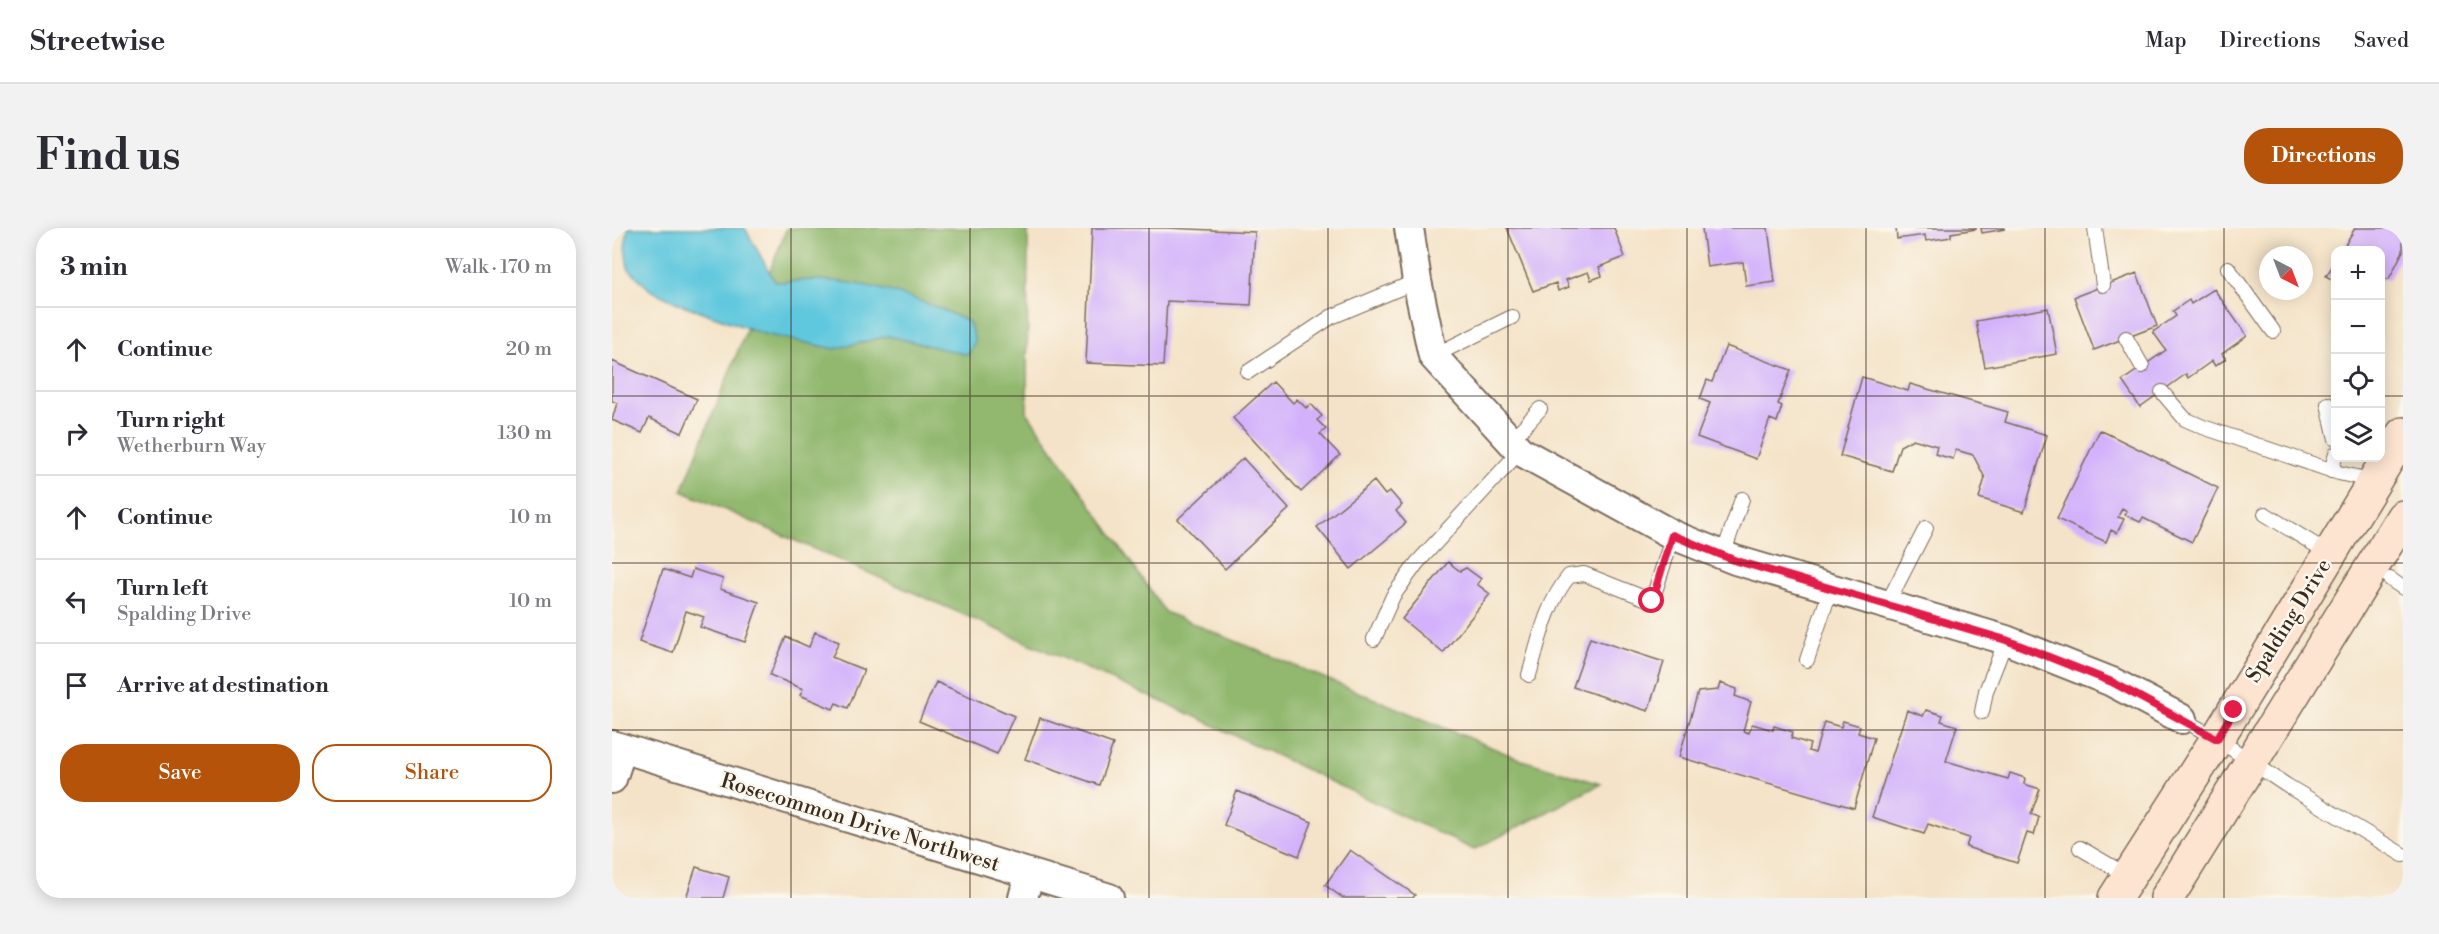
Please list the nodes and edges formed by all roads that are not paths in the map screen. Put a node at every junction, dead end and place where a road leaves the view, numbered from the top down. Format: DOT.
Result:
graph roads {
  1 [pos="1409,228"];
  2 [pos="2094,228"];
  3 [pos="2228,268"];
  4 [pos="1417,281"];
  5 [pos="2103,285"];
  6 [pos="1512,317"];
  7 [pos="2273,331"];
  8 [pos="2126,338"];
  9 [pos="1433,356"];
  10 [pos="2142,366"];
  11 [pos="1248,372"];
  12 [pos="2162,392"];
  13 [pos="2328,404"];
  14 [pos="1540,409"];
  15 [pos="2331,417"];
  16 [pos="2403,434"];
  17 [pos="1515,446"];
  18 [pos="2334,462"];
  19 [pos="2331,471"];
  20 [pos="2374,481"];
  21 [pos="1742,499"];
  22 [pos="2265,514"];
  23 [pos="2403,517"];
  24 [pos="1926,528"];
  25 [pos="1672,535"];
  26 [pos="2330,554"];
  27 [pos="1723,555"];
  28 [pos="2390,579"];
  29 [pos="1831,588"];
  30 [pos="2403,588"];
  31 [pos="1887,604"];
  32 [pos="1374,639"];
  33 [pos="2006,640"];
  34 [pos="1807,660"];
  35 [pos="1529,675"];
  36 [pos="1982,712"];
  37 [pos="2182,719"];
  38 [pos="2217,739"];
  39 [pos="617,747"];
  40 [pos="2252,762"];
  41 [pos="612,779"];
  42 [pos="2080,848"];
  43 [pos="2403,855"];
  44 [pos="1026,886"];
  45 [pos="2122,887"];
  46 [pos="1109,898"];
  47 [pos="2167,898"];
  1 -- 4 [label="street"];
  2 -- 5 [label="lane"];
  3 -- 7 [label="lane"];
  4 -- 9 [label="street"];
  4 -- 11 [label="lane"];
  6 -- 9 [label="lane"];
  8 -- 10 [label="lane"];
  9 -- 17 [label="street"];
  12 -- 19 [label="lane"];
  13 -- 15 [label="lane"];
  14 -- 17 [label="lane"];
  16 -- 20 [label="main road, Spalding Drive"];
  17 -- 25 [label="street"];
  17 -- 32 [label="lane"];
  18 -- 19 [label="lane"];
  19 -- 20 [label="lane"];
  20 -- 26 [label="main road, Spalding Drive"];
  21 -- 27 [label="lane"];
  22 -- 26 [label="lane"];
  23 -- 40 [label="main road, Spalding Drive"];
  24 -- 31 [label="lane"];
  25 -- 27 [label="street"];
  25 -- 35 [label="lane"];
  26 -- 38 [label="main road, Spalding Drive"];
  27 -- 29 [label="street"];
  28 -- 30 [label="lane"];
  29 -- 31 [label="street"];
  29 -- 34 [label="lane"];
  31 -- 33 [label="street"];
  33 -- 36 [label="lane"];
  33 -- 37 [label="street"];
  37 -- 38 [label="lane"];
  38 -- 40 [label="lane"];
  38 -- 45 [label="main road, Spalding Drive"];
  39 -- 41 [label="street"];
  39 -- 44 [label="street, Rosecommon Drive Northwest"];
  40 -- 43 [label="lane"];
  40 -- 47 [label="main road, Spalding Drive"];
  42 -- 45 [label="lane"];
  44 -- 46 [label="street, Rosecommon Drive Northwest"];
}
